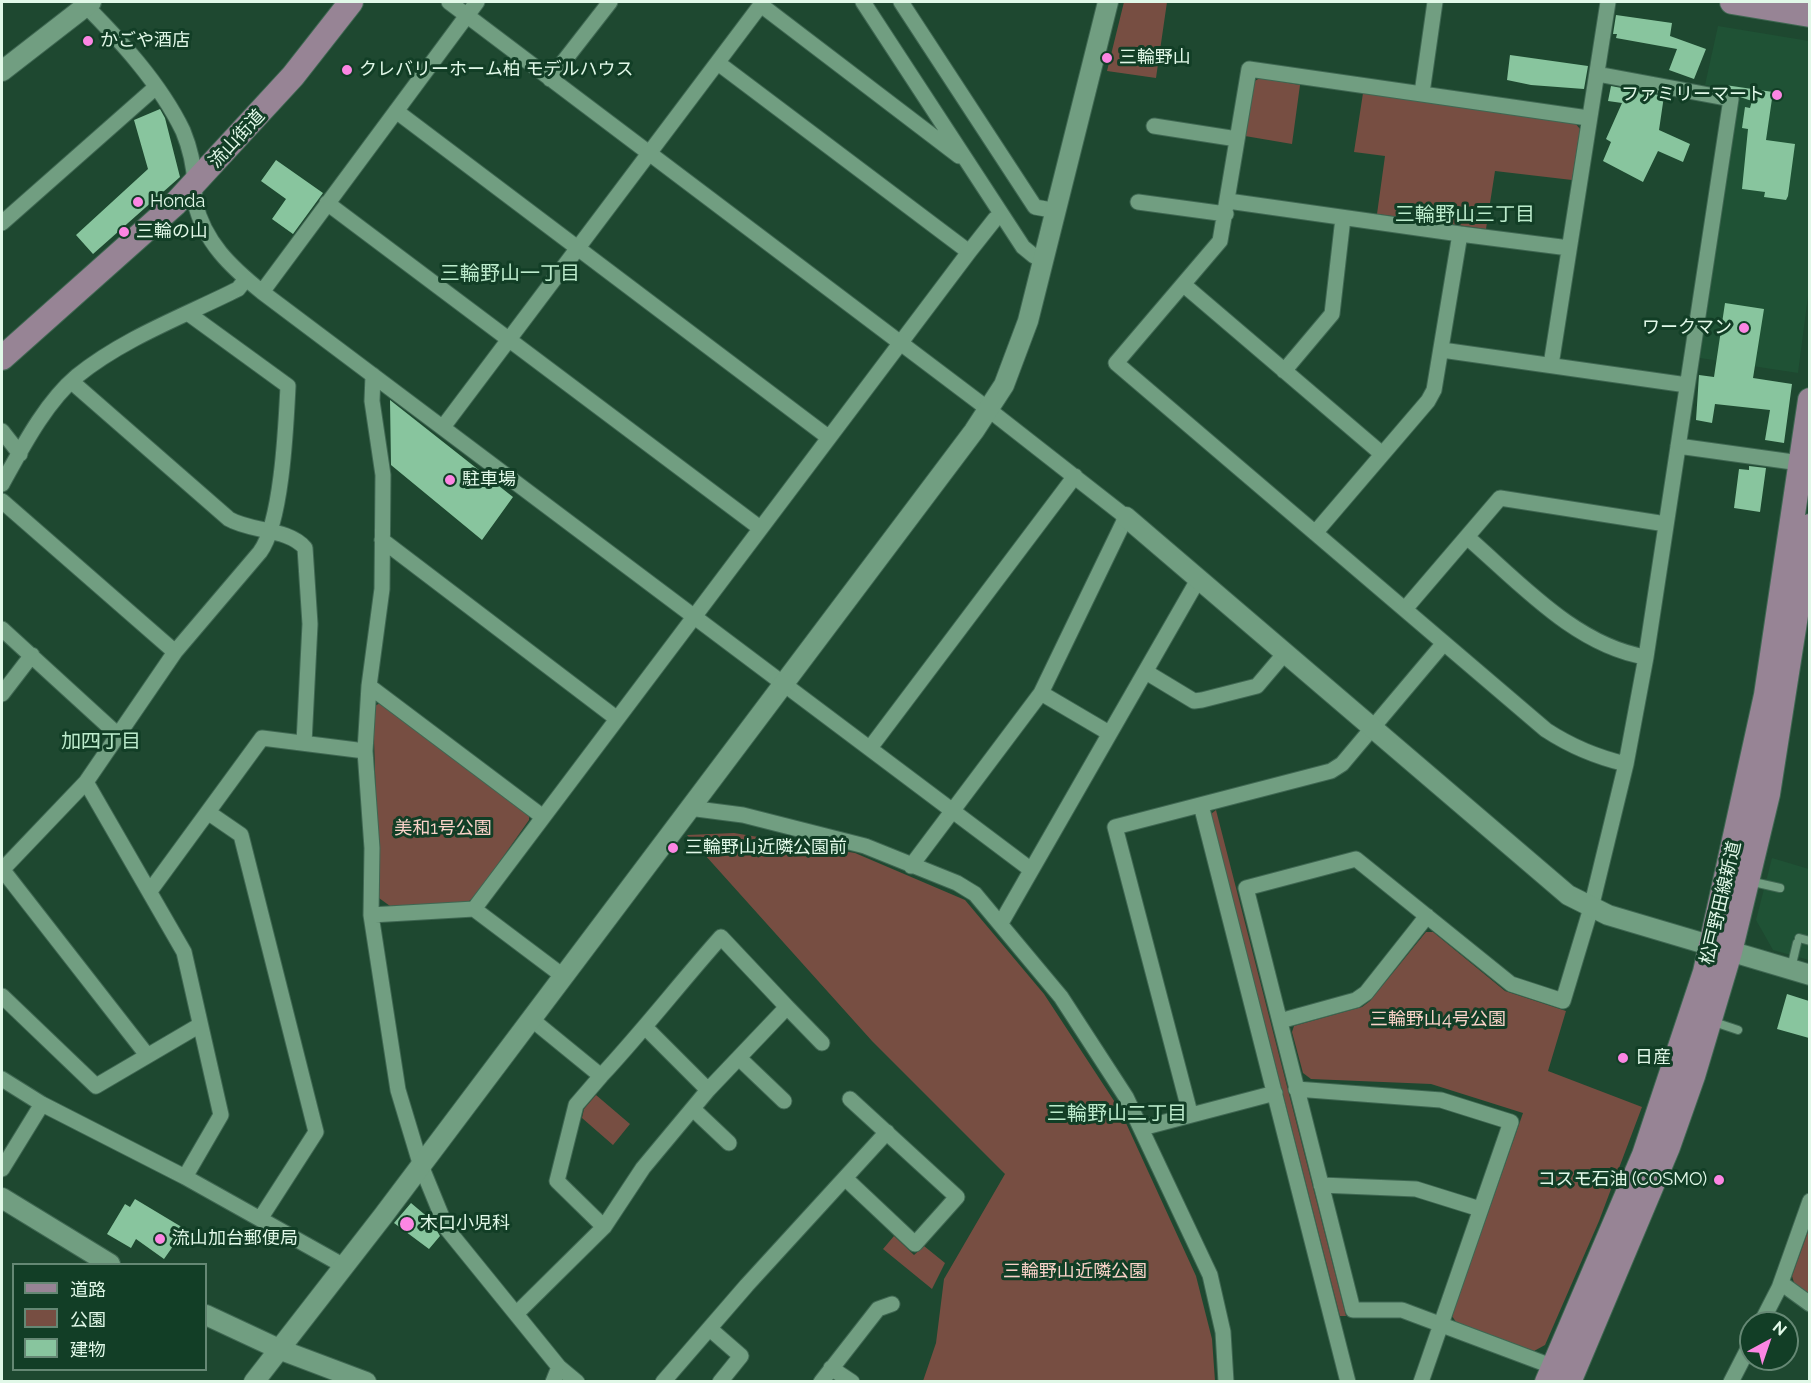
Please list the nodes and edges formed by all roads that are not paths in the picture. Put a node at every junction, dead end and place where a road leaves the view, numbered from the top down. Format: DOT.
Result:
graph roads {
  1 [pos="351,2"];
  2 [pos="448,2"];
  3 [pos="477,2"];
  4 [pos="610,2"];
  5 [pos="863,2"];
  6 [pos="901,2"];
  7 [pos="1108,2"];
  8 [pos="1435,2"];
  9 [pos="1608,2"];
  10 [pos="1732,2"];
  11 [pos="87,3"];
  12 [pos="762,3"];
  13 [pos="1809,15"];
  14 [pos="467,16"];
  15 [pos="718,63"];
  16 [pos="2,71"];
  17 [pos="1597,74"];
  18 [pos="550,79"];
  19 [pos="156,87"];
  20 [pos="1422,93"];
  21 [pos="396,111"];
  22 [pos="1588,118"];
  23 [pos="1154,126"];
  24 [pos="1237,139"];
  25 [pos="649,154"];
  26 [pos="967,162"];
  27 [pos="195,184"];
  28 [pos="1138,202"];
  29 [pos="327,203"];
  30 [pos="1227,207"];
  31 [pos="1057,212"];
  32 [pos="1002,215"];
  33 [pos="1343,218"];
  34 [pos="2,223"];
  35 [pos="1460,234"];
  36 [pos="577,247"];
  37 [pos="1569,248"];
  38 [pos="969,252"];
  39 [pos="1045,259"];
  40 [pos="246,279"];
  41 [pos="1184,285"];
  42 [pos="262,292"];
  43 [pos="189,314"];
  44 [pos="509,338"];
  45 [pos="901,344"];
  46 [pos="1442,350"];
  47 [pos="2,358"];
  48 [pos="1551,365"];
  49 [pos="1284,371"];
  50 [pos="373,375"];
  51 [pos="72,382"];
  52 [pos="1687,384"];
  53 [pos="1809,400"];
  54 [pos="988,409"];
  55 [pos="443,427"];
  56 [pos="2,431"];
  57 [pos="828,437"];
  58 [pos="1678,446"];
  59 [pos="20,454"];
  60 [pos="1382,454"];
  61 [pos="1800,463"];
  62 [pos="1075,476"];
  63 [pos="2,484"];
  64 [pos="2,501"];
  65 [pos="1126,517"];
  66 [pos="1666,524"];
  67 [pos="1809,526"];
  68 [pos="760,528"];
  69 [pos="271,532"];
  70 [pos="1315,532"];
  71 [pos="1467,537"];
  72 [pos="382,540"];
  73 [pos="1199,578"];
  74 [pos="1405,609"];
  75 [pos="694,618"];
  76 [pos="2,629"];
  77 [pos="1444,643"];
  78 [pos="175,652"];
  79 [pos="1285,653"];
  80 [pos="32,655"];
  81 [pos="1646,657"];
  82 [pos="1146,672"];
  83 [pos="783,684"];
  84 [pos="369,686"];
  85 [pos="1041,693"];
  86 [pos="2,694"];
  87 [pos="616,718"];
  88 [pos="1373,728"];
  89 [pos="1110,733"];
  90 [pos="118,735"];
  91 [pos="304,743"];
  92 [pos="870,748"];
  93 [pos="365,751"];
  94 [pos="1626,764"];
  95 [pos="86,782"];
  96 [pos="1201,805"];
  97 [pos="689,808"];
  98 [pos="951,811"];
  99 [pos="208,813"];
  100 [pos="543,817"];
  101 [pos="911,866"];
  102 [pos="2,869"];
  103 [pos="1030,869"];
  104 [pos="1747,881"];
  105 [pos="1780,888"];
  106 [pos="150,891"];
  107 [pos="1592,908"];
  108 [pos="474,909"];
  109 [pos="371,915"];
  110 [pos="1427,916"];
  111 [pos="1001,923"];
  112 [pos="1809,941"];
  113 [pos="1721,949"];
  114 [pos="1790,970"];
  115 [pos="1809,975"];
  116 [pos="563,976"];
  117 [pos="2,996"];
  118 [pos="787,1007"];
  119 [pos="530,1018"];
  120 [pos="1280,1021"];
  121 [pos="1710,1021"];
  122 [pos="200,1025"];
  123 [pos="646,1028"];
  124 [pos="1738,1030"];
  125 [pos="822,1043"];
  126 [pos="147,1055"];
  127 [pos="739,1058"];
  128 [pos="601,1076"];
  129 [pos="2,1079"];
  130 [pos="1296,1089"];
  131 [pos="708,1090"];
  132 [pos="1275,1093"];
  133 [pos="850,1098"];
  134 [pos="784,1101"];
  135 [pos="42,1104"];
  136 [pos="693,1109"];
  137 [pos="1190,1113"];
  138 [pos="1142,1128"];
  139 [pos="887,1132"];
  140 [pos="729,1143"];
  141 [pos="420,1163"];
  142 [pos="2,1169"];
  143 [pos="185,1177"];
  144 [pos="846,1179"];
  145 [pos="1321,1185"];
  146 [pos="2,1198"];
  147 [pos="1809,1205"];
  148 [pos="1480,1209"];
  149 [pos="260,1219"];
  150 [pos="604,1227"];
  151 [pos="108,1263"];
  152 [pos="344,1266"];
  153 [pos="1781,1283"];
  154 [pos="892,1304"];
  155 [pos="1809,1304"];
  156 [pos="1767,1311"];
  157 [pos="516,1314"];
  158 [pos="207,1315"];
  159 [pos="1440,1325"];
  160 [pos="710,1329"];
  161 [pos="281,1350"];
  162 [pos="831,1368"];
  163 [pos="556,1374"];
  164 [pos="1556,1377"];
  165 [pos="254,1382"];
  166 [pos="366,1382"];
  167 [pos="578,1382"];
  168 [pos="663,1382"];
  169 [pos="720,1382"];
  170 [pos="821,1382"];
  171 [pos="852,1382"];
  172 [pos="1226,1382"];
  173 [pos="1348,1382"];
  174 [pos="1421,1382"];
  1 -- 27 [label="main road, 流山街道"];
  2 -- 14 [label="street"];
  3 -- 14 [label="street"];
  4 -- 18 [label="street"];
  5 -- 26 [label="street"];
  6 -- 31 [label="street"];
  7 -- 31 [label="street"];
  8 -- 20 [label="street"];
  9 -- 17 [label="street"];
  10 -- 13 [label="main road"];
  11 -- 16 [label="street"];
  11 -- 19 [label="street"];
  12 -- 15 [label="street"];
  12 -- 26 [label="street"];
  14 -- 18 [label="street"];
  14 -- 21 [label="street"];
  15 -- 25 [label="street"];
  15 -- 38 [label="street"];
  17 -- 22 [label="street"];
  17 -- 52 [label="street"];
  18 -- 25 [label="street"];
  19 -- 27 [label="street"];
  19 -- 34 [label="street"];
  20 -- 22 [label="street"];
  20 -- 24 [label="street"];
  21 -- 29 [label="street"];
  21 -- 36 [label="street"];
  22 -- 37 [label="street"];
  23 -- 24 [label="street"];
  24 -- 30 [label="street"];
  25 -- 36 [label="street"];
  25 -- 45 [label="street"];
  26 -- 32 [label="street"];
  27 -- 40 [label="street"];
  27 -- 47 [label="main road, 流山街道"];
  28 -- 30 [label="street"];
  29 -- 42 [label="street"];
  29 -- 44 [label="street"];
  30 -- 33 [label="street"];
  30 -- 41 [label="street"];
  31 -- 39 [label="street"];
  32 -- 38 [label="street"];
  32 -- 39 [label="street"];
  33 -- 35 [label="street"];
  33 -- 49 [label="street"];
  35 -- 37 [label="street"];
  35 -- 46 [label="street"];
  36 -- 44 [label="street"];
  36 -- 57 [label="street"];
  37 -- 48 [label="street"];
  38 -- 45 [label="street"];
  39 -- 54 [label="street"];
  40 -- 42 [label="street"];
  40 -- 43 [label="street"];
  41 -- 49 [label="street"];
  41 -- 70 [label="street"];
  42 -- 50 [label="street"];
  43 -- 51 [label="street"];
  43 -- 69 [label="street"];
  44 -- 55 [label="street"];
  44 -- 68 [label="street"];
  45 -- 54 [label="street"];
  45 -- 57 [label="street"];
  46 -- 48 [label="street"];
  46 -- 60 [label="street"];
  48 -- 52 [label="street"];
  49 -- 60 [label="street"];
  50 -- 55 [label="street"];
  50 -- 72 [label="street"];
  51 -- 59 [label="street"];
  51 -- 69 [label="street"];
  52 -- 58 [label="street"];
  53 -- 61 [label="main road, 松戸野田線新道"];
  54 -- 62 [label="street"];
  54 -- 83 [label="street"];
  55 -- 75 [label="street"];
  56 -- 59 [label="street"];
  57 -- 68 [label="street"];
  58 -- 61 [label="street"];
  58 -- 66 [label="street"];
  59 -- 63 [label="street"];
  60 -- 70 [label="street"];
  61 -- 113 [label="main road, 松戸野田線新道"];
  62 -- 65 [label="street"];
  62 -- 92 [label="street"];
  64 -- 78 [label="street"];
  65 -- 73 [label="street"];
  65 -- 85 [label="street"];
  66 -- 71 [label="street"];
  66 -- 81 [label="street"];
  67 -- 104 [label="main road, 松戸野田線新道"];
  68 -- 75 [label="street"];
  69 -- 78 [label="street"];
  69 -- 91 [label="street"];
  70 -- 74 [label="street"];
  71 -- 74 [label="street"];
  71 -- 81 [label="street"];
  72 -- 84 [label="street"];
  72 -- 87 [label="street"];
  73 -- 79 [label="street"];
  73 -- 82 [label="street"];
  74 -- 77 [label="street"];
  75 -- 83 [label="street"];
  75 -- 87 [label="street"];
  76 -- 80 [label="street"];
  77 -- 88 [label="street"];
  77 -- 94 [label="street"];
  78 -- 90 [label="street"];
  79 -- 82 [label="street"];
  79 -- 88 [label="street"];
  80 -- 86 [label="street"];
  80 -- 90 [label="street"];
  81 -- 94 [label="street"];
  82 -- 89 [label="street"];
  83 -- 92 [label="street"];
  83 -- 97 [label="street"];
  84 -- 93 [label="street"];
  84 -- 100 [label="street"];
  85 -- 89 [label="street"];
  85 -- 98 [label="street"];
  87 -- 100 [label="street"];
  88 -- 96 [label="street"];
  88 -- 107 [label="street"];
  89 -- 103 [label="street"];
  90 -- 95 [label="street"];
  91 -- 93 [label="street"];
  91 -- 99 [label="street"];
  92 -- 98 [label="street"];
  93 -- 109 [label="street"];
  94 -- 107 [label="street"];
  95 -- 102 [label="street"];
  95 -- 106 [label="street"];
  96 -- 132 [label="street"];
  96 -- 137 [label="street"];
  97 -- 101 [label="street"];
  97 -- 116 [label="street"];
  98 -- 101 [label="street"];
  98 -- 103 [label="street"];
  99 -- 106 [label="street"];
  99 -- 149 [label="street"];
  100 -- 108 [label="street"];
  101 -- 111 [label="street"];
  102 -- 126 [label="street"];
  103 -- 111 [label="street"];
  104 -- 105 [label="lane"];
  104 -- 113 [label="main road, 松戸野田線新道"];
  106 -- 122 [label="street"];
  107 -- 110 [label="street"];
  107 -- 113 [label="street"];
  108 -- 109 [label="street"];
  108 -- 116 [label="street"];
  109 -- 141 [label="street"];
  110 -- 120 [label="street"];
  110 -- 120 [label="street"];
  111 -- 138 [label="street"];
  112 -- 114 [label="lane"];
  113 -- 114 [label="street"];
  113 -- 121 [label="main road, 松戸野田線新道"];
  113 -- 164 [label="main road, 松戸野田線新道"];
  114 -- 115 [label="street"];
  116 -- 119 [label="street"];
  117 -- 126 [label="street"];
  118 -- 123 [label="street"];
  118 -- 125 [label="street"];
  118 -- 127 [label="street"];
  119 -- 128 [label="street"];
  119 -- 141 [label="street"];
  120 -- 130 [label="street"];
  121 -- 124 [label="lane"];
  121 -- 164 [label="main road, 松戸野田線新道"];
  122 -- 126 [label="street"];
  122 -- 143 [label="street"];
  123 -- 128 [label="street"];
  123 -- 131 [label="street"];
  127 -- 131 [label="street"];
  127 -- 134 [label="street"];
  128 -- 150 [label="street"];
  129 -- 135 [label="street"];
  130 -- 145 [label="street"];
  130 -- 148 [label="street"];
  131 -- 136 [label="street"];
  132 -- 137 [label="street"];
  132 -- 173 [label="street"];
  133 -- 139 [label="street"];
  135 -- 142 [label="street"];
  135 -- 143 [label="street"];
  136 -- 140 [label="street"];
  136 -- 150 [label="street"];
  137 -- 138 [label="street"];
  138 -- 172 [label="street"];
  139 -- 144 [label="street"];
  139 -- 144 [label="street"];
  141 -- 152 [label="street"];
  141 -- 157 [label="street"];
  143 -- 149 [label="street"];
  144 -- 160 [label="street"];
  145 -- 148 [label="street"];
  145 -- 159 [label="street"];
  146 -- 151 [label="street"];
  147 -- 153 [label="street"];
  148 -- 159 [label="street"];
  149 -- 152 [label="street"];
  150 -- 157 [label="street"];
  152 -- 161 [label="street"];
  153 -- 155 [label="street"];
  153 -- 156 [label="street"];
  154 -- 162 [label="street"];
  157 -- 163 [label="street"];
  158 -- 161 [label="street"];
  159 -- 164 [label="street"];
  159 -- 174 [label="street"];
  160 -- 168 [label="street"];
  160 -- 169 [label="street"];
  161 -- 165 [label="street"];
  161 -- 166 [label="street"];
  162 -- 170 [label="street"];
  162 -- 171 [label="street"];
  163 -- 167 [label="street"];
}
